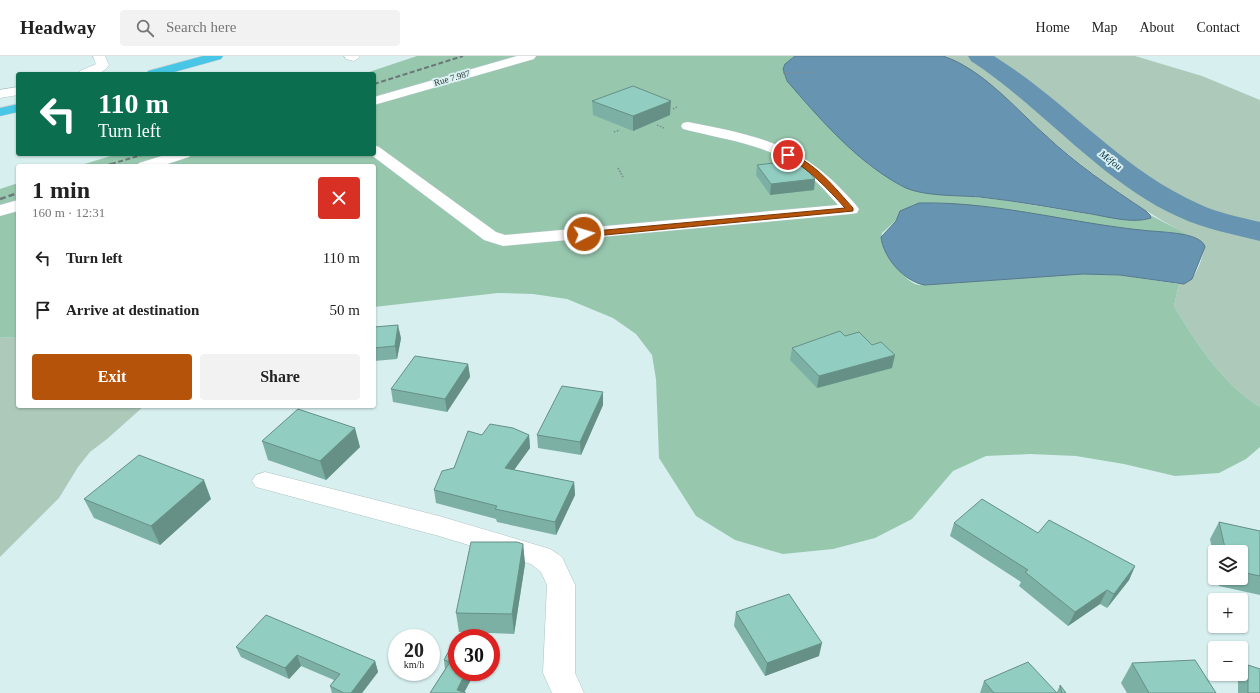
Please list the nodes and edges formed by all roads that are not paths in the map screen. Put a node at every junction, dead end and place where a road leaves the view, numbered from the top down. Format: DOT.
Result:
graph roads {
  1 [pos="99,56"];
  2 [pos="217,56"];
  3 [pos="530,56"];
  4 [pos="91,72"];
  5 [pos="160,72"];
  6 [pos="16,91"];
  7 [pos="0,94"];
  8 [pos="376,100"];
  9 [pos="16,108"];
  10 [pos="0,112"];
  11 [pos="688,126"];
  12 [pos="376,151"];
  13 [pos="178,156"];
  14 [pos="152,164"];
  15 [pos="16,206"];
  16 [pos="0,211"];
  17 [pos="266,481"];
  18 [pos="568,693"];
  1 -- 4 [label="street"];
  2 -- 5 [label="highway"];
  3 -- 8 [label="street, Rue 7.987"];
  6 -- 7 [label="street"];
  9 -- 10 [label="highway"];
  11 -- 12 [label="street"];
  13 -- 14 [label="street"];
  15 -- 16 [label="street"];
  17 -- 18 [label="street"];
}
